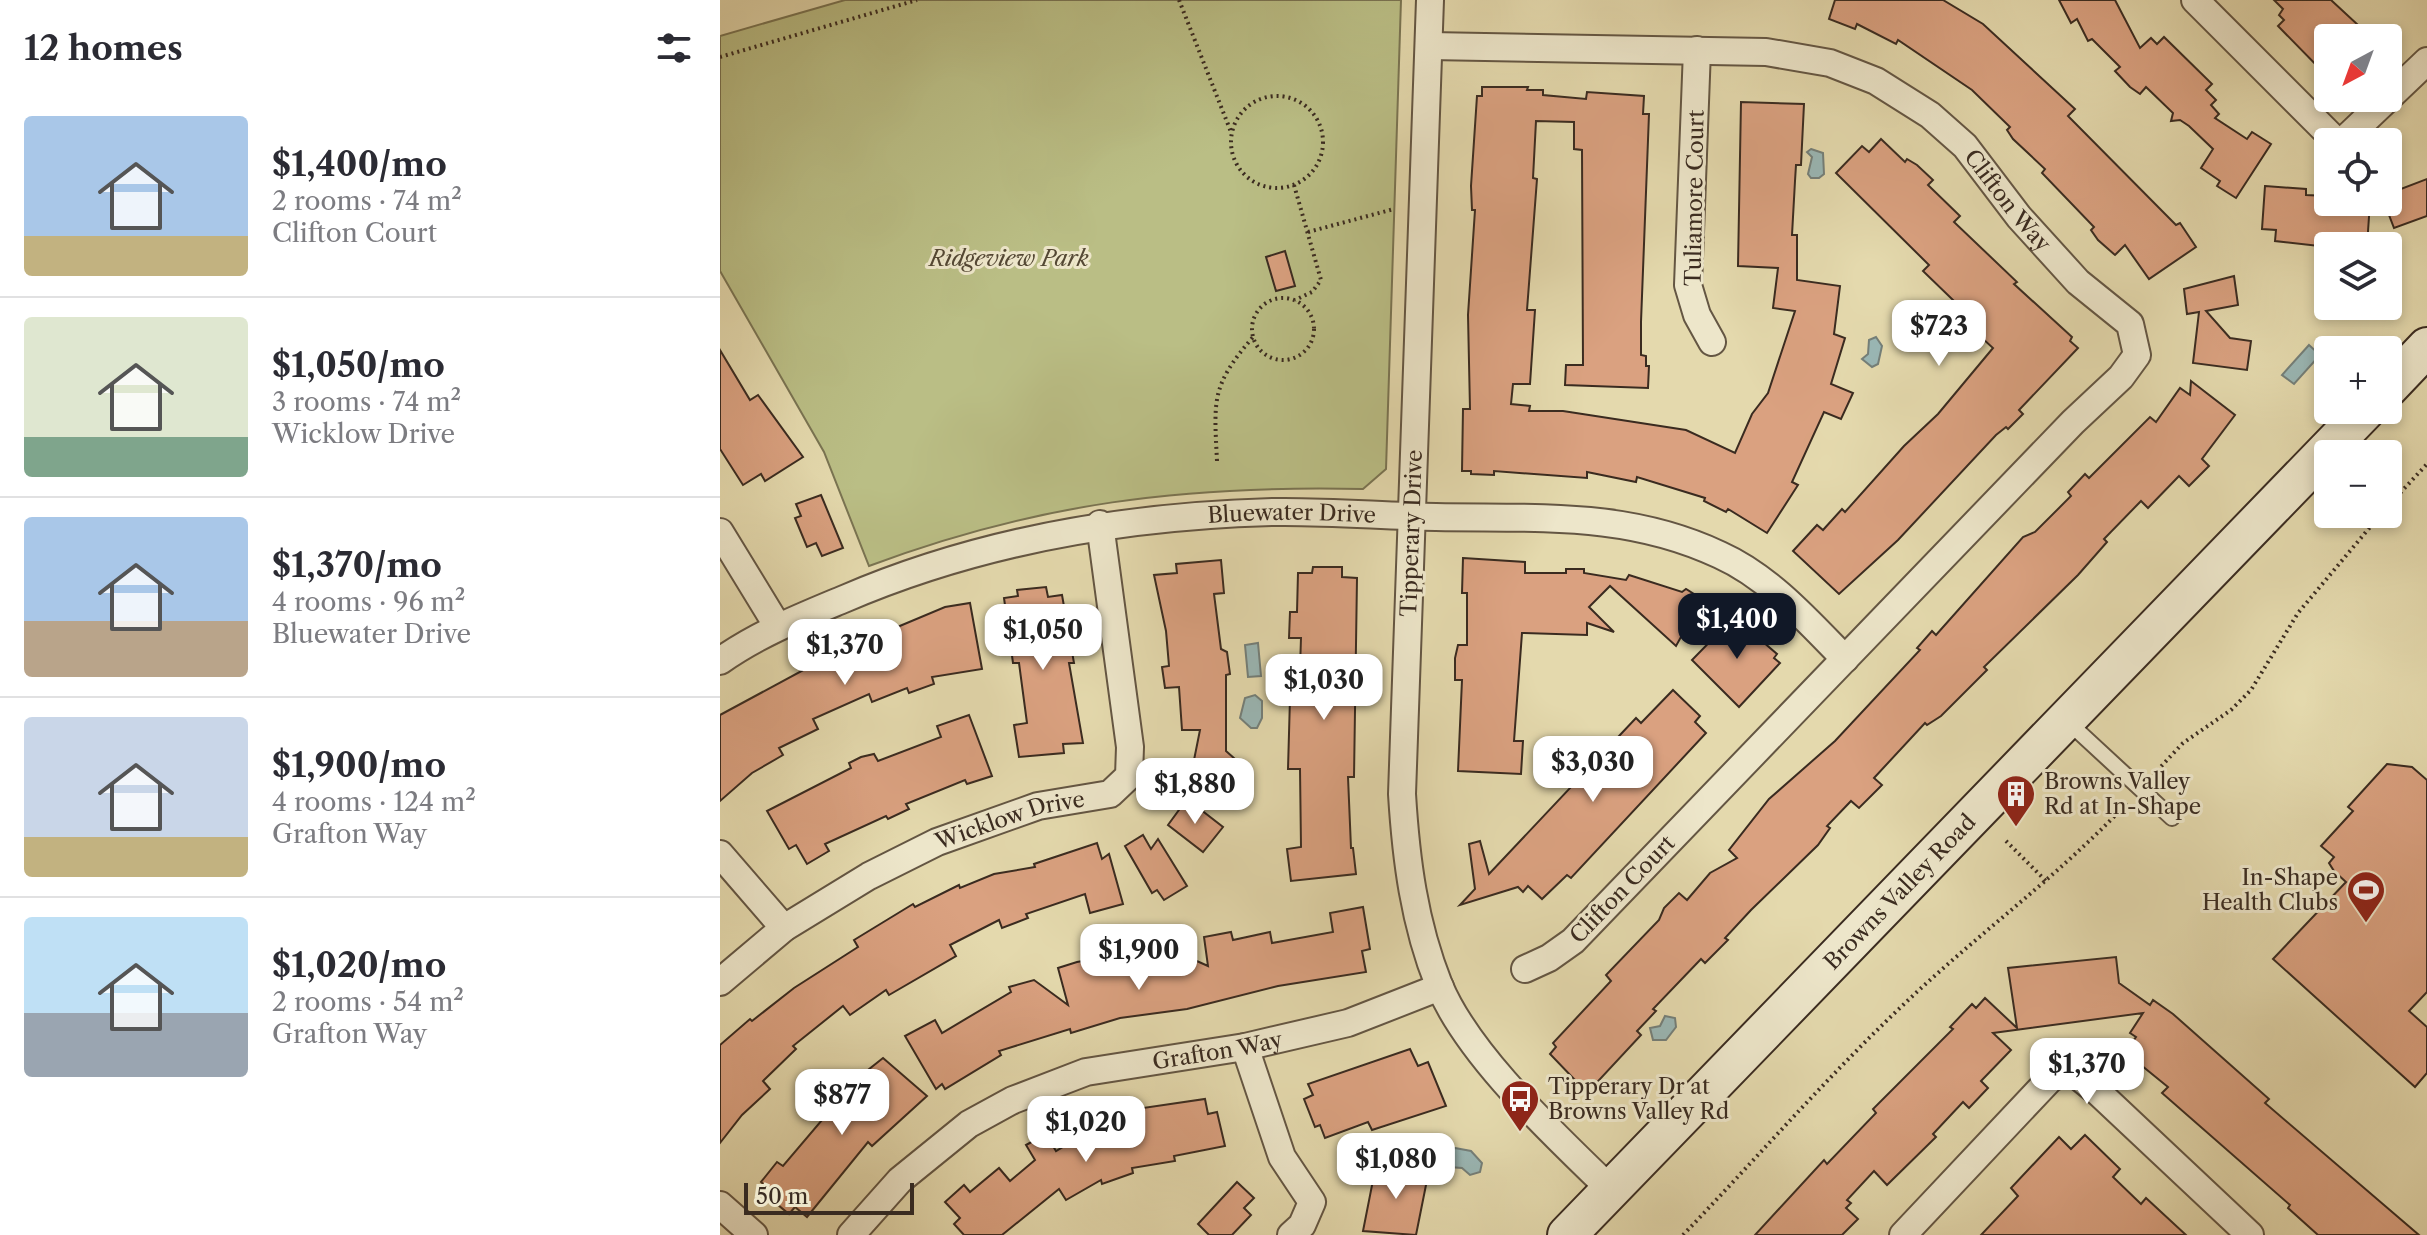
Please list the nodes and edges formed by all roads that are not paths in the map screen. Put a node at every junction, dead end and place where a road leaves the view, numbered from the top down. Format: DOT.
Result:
graph roads {
  1 [pos="1430,0"];
  2 [pos="2195,0"];
  3 [pos="1430,46"];
  4 [pos="1697,50"];
  5 [pos="2427,61"];
  6 [pos="2325,128"];
  7 [pos="2354,128"];
  8 [pos="1712,342"];
  9 [pos="2427,347"];
  10 [pos="2402,373"];
  11 [pos="2352,424"];
  12 [pos="1411,517"];
  13 [pos="1100,524"];
  14 [pos="720,532"];
  15 [pos="778,627"];
  16 [pos="1845,659"];
  17 [pos="720,661"];
  18 [pos="2066,720"];
  19 [pos="2172,818"];
  20 [pos="720,854"];
  21 [pos="784,928"];
  22 [pos="1525,969"];
  23 [pos="720,982"];
  24 [pos="1440,987"];
  25 [pos="1245,1047"];
  26 [pos="1611,1190"];
  27 [pos="720,1205"];
  28 [pos="754,1235"];
  29 [pos="851,1235"];
  30 [pos="1291,1235"];
  31 [pos="1567,1235"];
  32 [pos="1903,1235"];
  33 [pos="2250,1235"];
  1 -- 3 [label="street, Tipperary Drive"];
  2 -- 6 [label="street"];
  3 -- 4 [label="street, Clifton Way"];
  3 -- 12 [label="street, Tipperary Drive"];
  4 -- 8 [label="street, Tuliamore Court"];
  4 -- 16 [label="street, Clifton Way"];
  5 -- 7 [label="street"];
  9 -- 10 [label="main road"];
  11 -- 18 [label="main road, Browns Valley Road"];
  12 -- 13 [label="street, Bluewater Drive"];
  12 -- 16 [label="street, Bluewater Drive"];
  12 -- 24 [label="street, Tipperary Drive"];
  13 -- 15 [label="street, Bluewater Drive"];
  13 -- 21 [label="street, Wicklow Drive"];
  14 -- 15 [label="street"];
  15 -- 17 [label="street, Bluewater Drive"];
  16 -- 22 [label="street, Clifton Court"];
  18 -- 19 [label="lane"];
  18 -- 26 [label="main road, Browns Valley Road"];
  20 -- 21 [label="street"];
  21 -- 23 [label="street, Wicklow Drive"];
  24 -- 25 [label="street, Grafton Way"];
  24 -- 26 [label="street, Tipperary Drive"];
  25 -- 29 [label="street, Grafton Way"];
  25 -- 30 [label="street"];
  26 -- 31 [label="main road, Browns Valley Road"];
  27 -- 28 [label="street"];
  32 -- 33 [label="street"];
}
